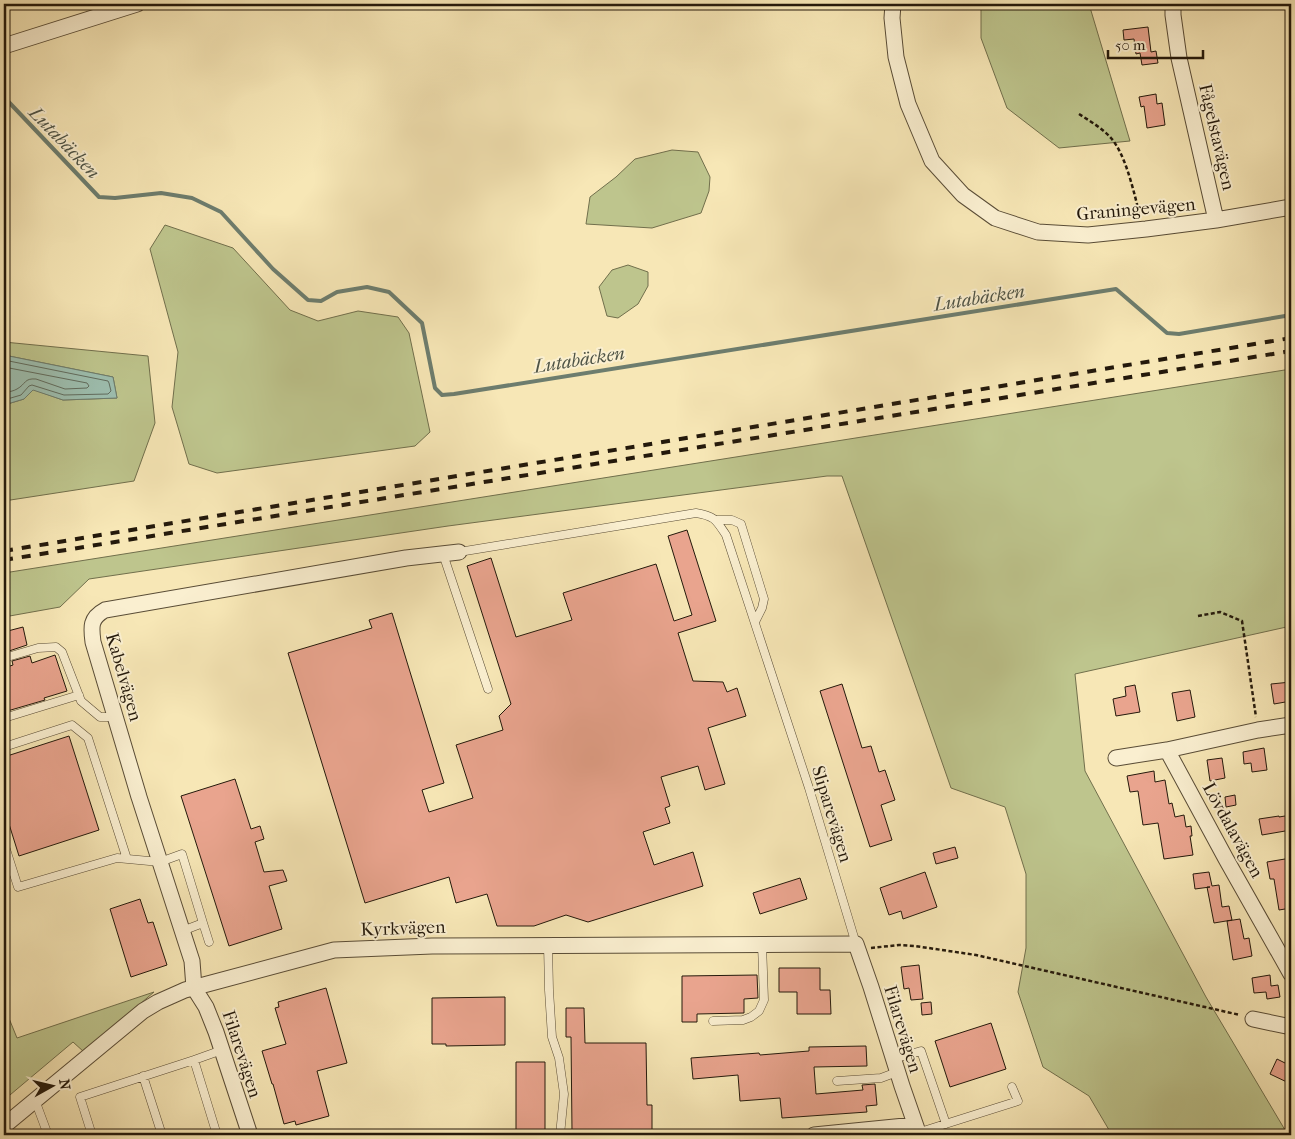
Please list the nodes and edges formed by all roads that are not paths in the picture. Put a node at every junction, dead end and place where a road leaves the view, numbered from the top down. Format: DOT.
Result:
graph roads {
  1 [pos="137,4"];
  2 [pos="893,4"];
  3 [pos="1173,4"];
  4 [pos="4,46"];
  5 [pos="1291,207"];
  6 [pos="1216,220"];
  7 [pos="717,520"];
  8 [pos="459,552"];
  9 [pos="443,554"];
  10 [pos="755,622"];
  11 [pos="4,658"];
  12 [pos="488,689"];
  13 [pos="79,695"];
  14 [pos="115,717"];
  15 [pos="4,718"];
  16 [pos="1291,725"];
  17 [pos="4,747"];
  18 [pos="1167,750"];
  19 [pos="1116,758"];
  20 [pos="4,844"];
  21 [pos="127,859"];
  22 [pos="160,862"];
  23 [pos="203,923"];
  24 [pos="182,930"];
  25 [pos="209,942"];
  26 [pos="762,944"];
  27 [pos="548,945"];
  28 [pos="861,947"];
  29 [pos="1291,974"];
  30 [pos="194,988"];
  31 [pos="1253,1020"];
  32 [pos="712,1021"];
  33 [pos="1291,1027"];
  34 [pos="222,1050"];
  35 [pos="194,1060"];
  36 [pos="895,1066"];
  37 [pos="143,1076"];
  38 [pos="837,1081"];
  39 [pos="1012,1087"];
  40 [pos="36,1100"];
  41 [pos="946,1124"];
  42 [pos="4,1126"];
  43 [pos="159,1126"];
  44 [pos="917,1131"];
  45 [pos="48,1135"];
  46 [pos="92,1135"];
  47 [pos="157,1135"];
  48 [pos="162,1135"];
  49 [pos="217,1135"];
  50 [pos="250,1135"];
  51 [pos="560,1135"];
  52 [pos="814,1135"];
  1 -- 4 [label="street"];
  2 -- 6 [label="street, Graningevägen"];
  3 -- 6 [label="street, Fågelstavägen"];
  5 -- 6 [label="street, Graningevägen"];
  7 -- 8 [label="lane"];
  7 -- 10 [label="lane, Sliparevägen"];
  7 -- 10 [label="lane"];
  8 -- 9 [label="street, Kabelvägen"];
  9 -- 12 [label="lane"];
  9 -- 14 [label="street, Kabelvägen"];
  10 -- 28 [label="lane, Sliparevägen"];
  11 -- 13 [label="lane"];
  13 -- 14 [label="lane"];
  13 -- 15 [label="lane"];
  14 -- 22 [label="street, Kabelvägen"];
  16 -- 18 [label="street"];
  17 -- 21 [label="lane"];
  18 -- 19 [label="street"];
  18 -- 29 [label="street, Lövdalavägen"];
  20 -- 21 [label="lane"];
  21 -- 22 [label="lane"];
  22 -- 23 [label="lane"];
  22 -- 24 [label="street, Kabelvägen"];
  23 -- 24 [label="lane"];
  23 -- 25 [label="lane"];
  24 -- 30 [label="street, Kabelvägen"];
  26 -- 27 [label="street, Kyrkvägen"];
  26 -- 28 [label="street, Kyrkvägen"];
  26 -- 32 [label="lane"];
  27 -- 30 [label="street, Kyrkvägen"];
  27 -- 51 [label="lane"];
  28 -- 36 [label="street, Filarevägen"];
  30 -- 34 [label="street, Filarevägen"];
  30 -- 40 [label="street, Kyrkvägen"];
  31 -- 33 [label="street"];
  34 -- 35 [label="lane"];
  34 -- 50 [label="street, Filarevägen"];
  35 -- 37 [label="lane"];
  35 -- 49 [label="lane"];
  36 -- 38 [label="lane"];
  36 -- 41 [label="lane"];
  36 -- 44 [label="street, Filarevägen"];
  37 -- 43 [label="lane"];
  37 -- 46 [label="lane"];
  39 -- 41 [label="lane"];
  40 -- 42 [label="street, Kyrkvägen"];
  40 -- 45 [label="lane"];
  41 -- 44 [label="lane"];
  43 -- 47 [label="lane"];
  43 -- 48 [label="lane"];
  44 -- 52 [label="street"];
}
